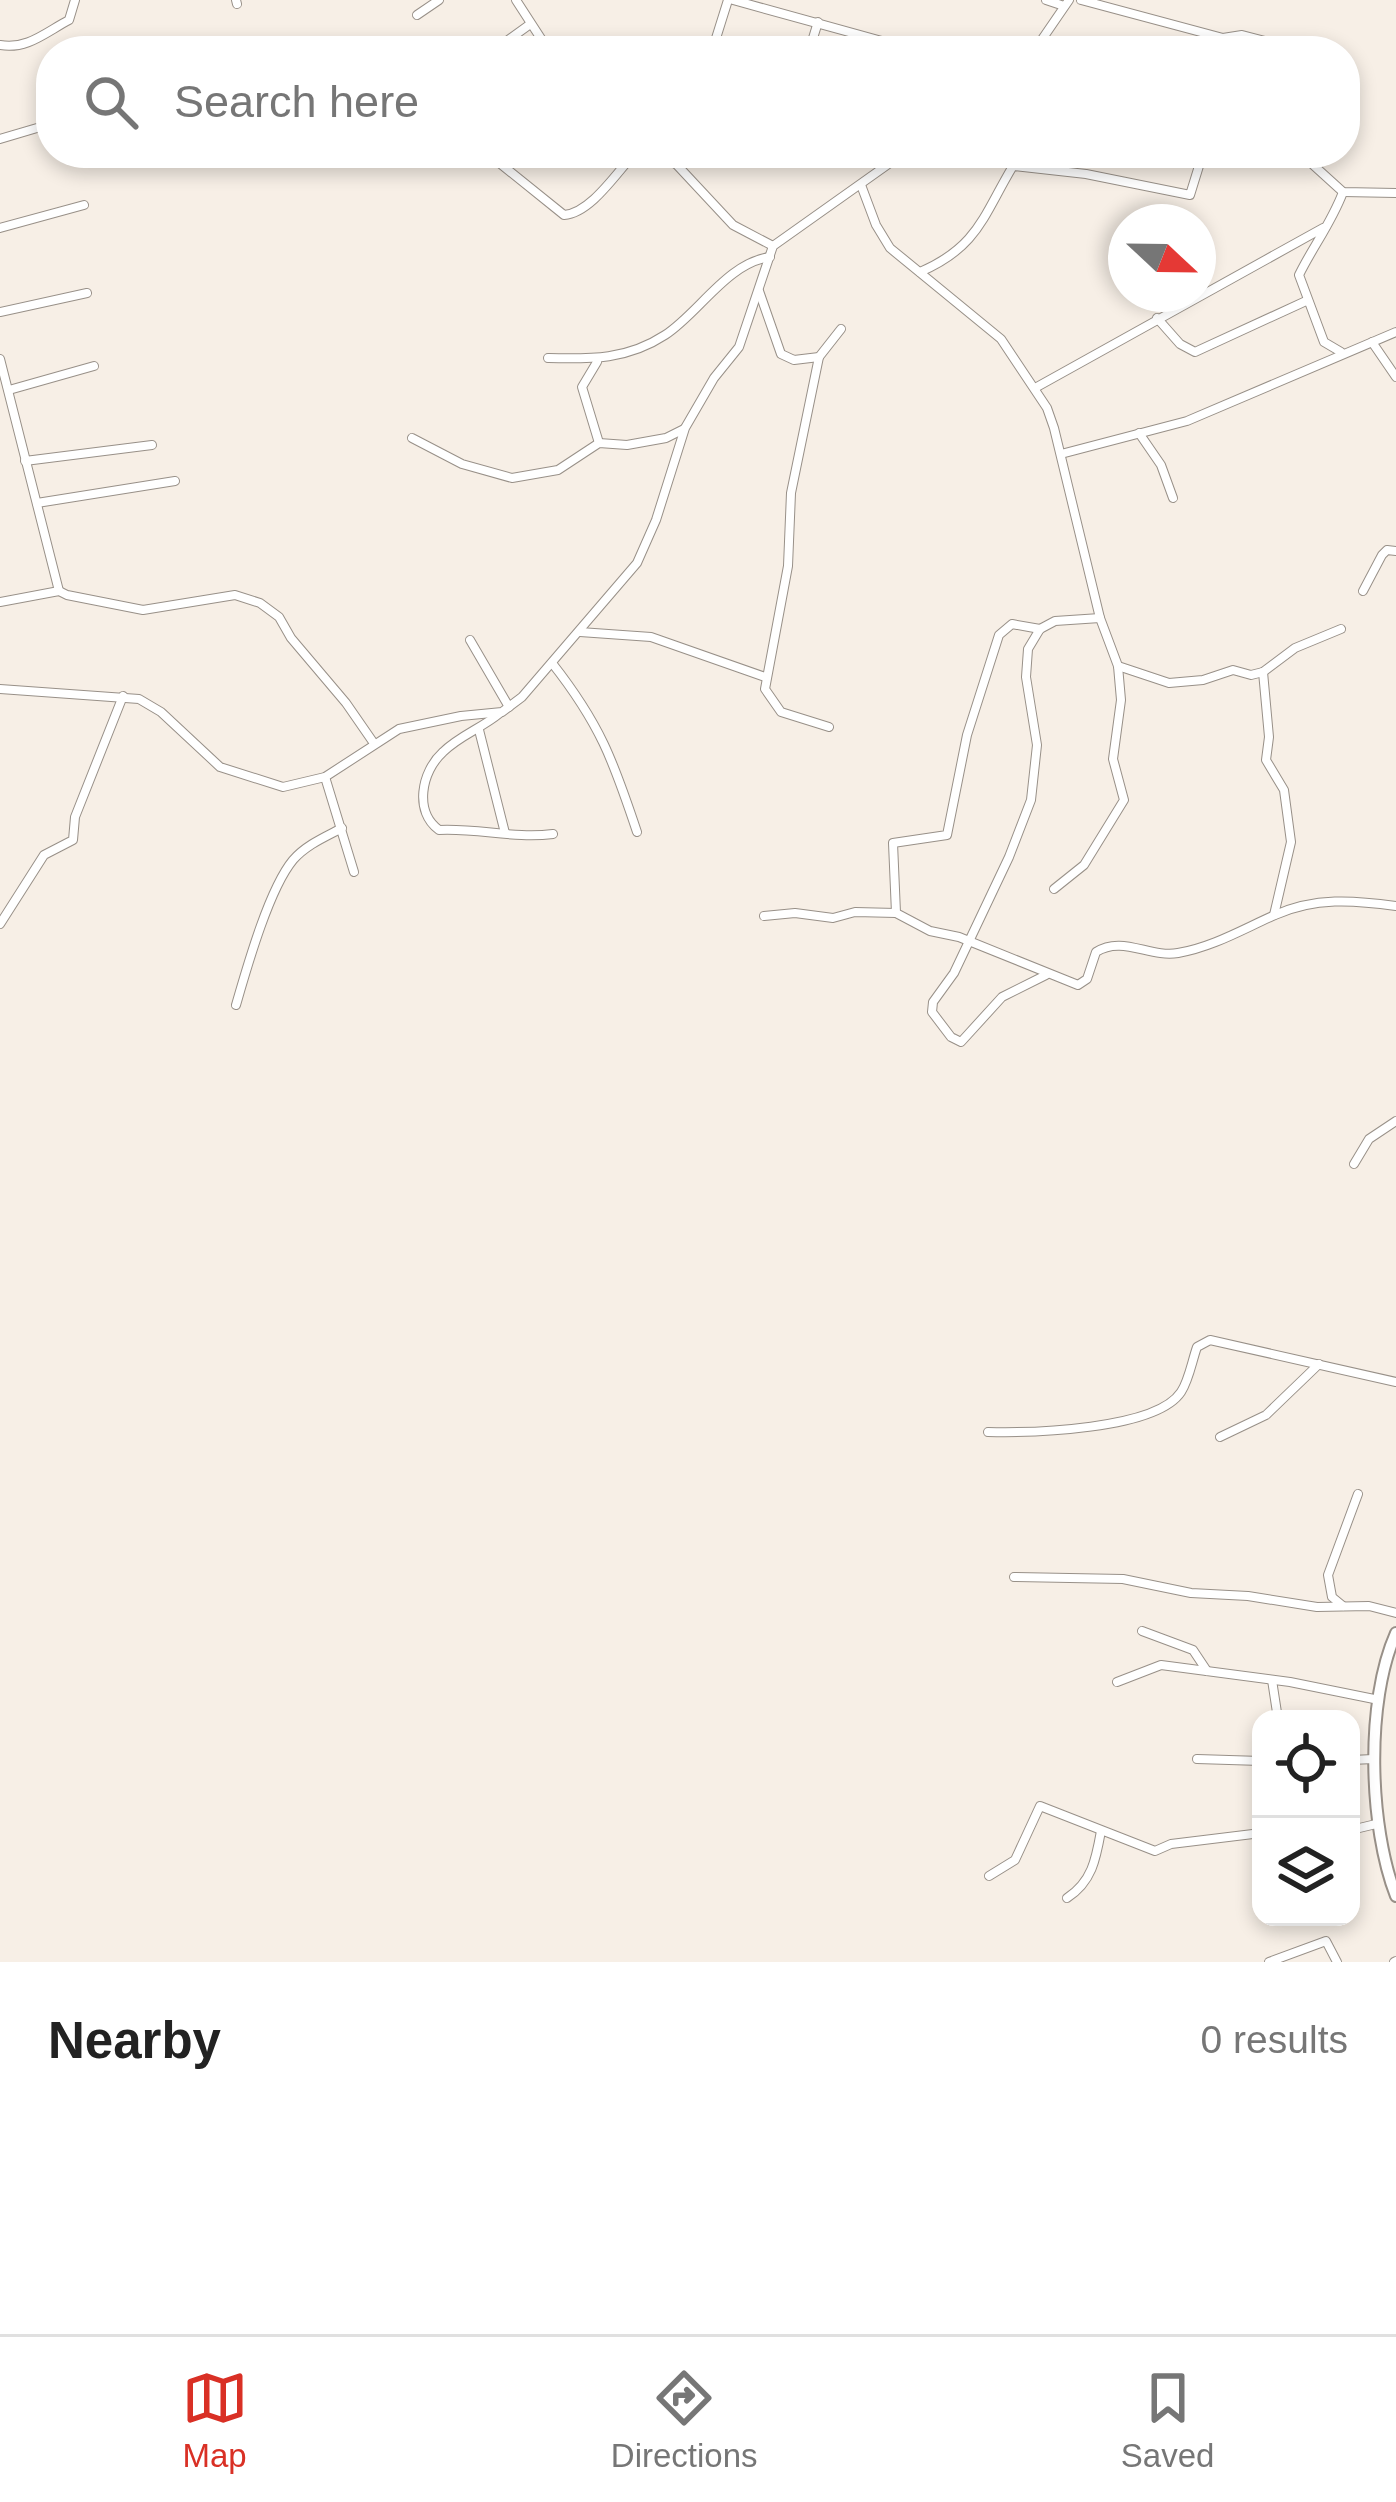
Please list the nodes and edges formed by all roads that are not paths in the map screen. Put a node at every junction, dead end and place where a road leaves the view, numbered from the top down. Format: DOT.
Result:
graph roads {
  1 [pos="76,0"];
  2 [pos="439,0"];
  3 [pos="516,0"];
  4 [pos="730,0"];
  5 [pos="1046,0"];
  6 [pos="1081,0"];
  7 [pos="1067,3"];
  8 [pos="417,15"];
  9 [pos="818,22"];
  10 [pos="529,26"];
  11 [pos="43,36"];
  12 [pos="515,36"];
  13 [pos="537,36"];
  14 [pos="717,36"];
  15 [pos="814,36"];
  16 [pos="866,36"];
  17 [pos="1044,36"];
  18 [pos="1216,36"];
  19 [pos="36,39"];
  20 [pos="0,45"];
  21 [pos="36,128"];
  22 [pos="0,139"];
  23 [pos="506,168"];
  24 [pos="621,168"];
  25 [pos="679,168"];
  26 [pos="884,168"];
  27 [pos="1012,168"];
  28 [pos="1031,168"];
  29 [pos="1198,168"];
  30 [pos="1316,168"];
  31 [pos="861,185"];
  32 [pos="1343,193"];
  33 [pos="1396,193"];
  34 [pos="85,206"];
  35 [pos="0,228"];
  36 [pos="1323,228"];
  37 [pos="773,246"];
  38 [pos="770,257"];
  39 [pos="920,272"];
  40 [pos="759,290"];
  41 [pos="87,293"];
  42 [pos="1306,301"];
  43 [pos="0,312"];
  44 [pos="1156,318"];
  45 [pos="841,329"];
  46 [pos="1396,332"];
  47 [pos="1324,342"];
  48 [pos="1372,342"];
  49 [pos="1342,353"];
  50 [pos="819,357"];
  51 [pos="0,358"];
  52 [pos="548,358"];
  53 [pos="598,360"];
  54 [pos="1320,362"];
  55 [pos="94,366"];
  56 [pos="1396,377"];
  57 [pos="1035,388"];
  58 [pos="9,390"];
  59 [pos="685,428"];
  60 [pos="1139,433"];
  61 [pos="412,438"];
  62 [pos="599,443"];
  63 [pos="152,445"];
  64 [pos="1060,454"];
  65 [pos="25,461"];
  66 [pos="175,481"];
  67 [pos="1172,498"];
  68 [pos="37,503"];
  69 [pos="1396,551"];
  70 [pos="59,591"];
  71 [pos="1364,591"];
  72 [pos="0,602"];
  73 [pos="1100,618"];
  74 [pos="1040,629"];
  75 [pos="1341,629"];
  76 [pos="579,632"];
  77 [pos="470,640"];
  78 [pos="552,663"];
  79 [pos="1118,666"];
  80 [pos="1263,672"];
  81 [pos="765,677"];
  82 [pos="0,688"];
  83 [pos="123,695"];
  84 [pos="505,709"];
  85 [pos="829,727"];
  86 [pos="478,729"];
  87 [pos="374,742"];
  88 [pos="325,777"];
  89 [pos="342,828"];
  90 [pos="637,832"];
  91 [pos="505,833"];
  92 [pos="553,834"];
  93 [pos="354,872"];
  94 [pos="1054,889"];
  95 [pos="1396,906"];
  96 [pos="896,913"];
  97 [pos="1274,915"];
  98 [pos="764,916"];
  99 [pos="0,924"];
  100 [pos="967,940"];
  101 [pos="1048,974"];
  102 [pos="236,1005"];
  103 [pos="1396,1121"];
  104 [pos="1354,1164"];
  105 [pos="1320,1364"];
  106 [pos="1396,1382"];
  107 [pos="988,1432"];
  108 [pos="1220,1437"];
  109 [pos="1358,1493"];
  110 [pos="1014,1577"];
  111 [pos="1344,1606"];
  112 [pos="1396,1613"];
  113 [pos="1142,1631"];
  114 [pos="1396,1633"];
  115 [pos="1208,1672"];
  116 [pos="1272,1680"];
  117 [pos="1117,1682"];
  118 [pos="1380,1700"];
  119 [pos="1277,1710"];
  120 [pos="1197,1759"];
  121 [pos="1376,1759"];
  122 [pos="1360,1760"];
  123 [pos="1252,1761"];
  124 [pos="1376,1824"];
  125 [pos="1360,1828"];
  126 [pos="1101,1831"];
  127 [pos="1252,1834"];
  128 [pos="988,1876"];
  129 [pos="1396,1896"];
  130 [pos="1066,1898"];
  131 [pos="1269,1962"];
  132 [pos="1337,1962"];
  1 -- 11 [label="street"];
  2 -- 8 [label="street"];
  3 -- 10 [label="street"];
  4 -- 9 [label="street"];
  4 -- 14 [label="street"];
  5 -- 7 [label="street"];
  6 -- 18 [label="street"];
  7 -- 17 [label="street"];
  9 -- 15 [label="street"];
  9 -- 16 [label="street"];
  10 -- 12 [label="street"];
  10 -- 13 [label="street"];
  19 -- 20 [label="street"];
  21 -- 22 [label="street"];
  23 -- 24 [label="street"];
  25 -- 37 [label="street"];
  26 -- 31 [label="street"];
  27 -- 39 [label="street"];
  28 -- 29 [label="street"];
  30 -- 32 [label="street"];
  31 -- 37 [label="street"];
  31 -- 39 [label="street"];
  32 -- 33 [label="street"];
  32 -- 36 [label="street"];
  34 -- 35 [label="street"];
  36 -- 42 [label="street"];
  36 -- 44 [label="street"];
  37 -- 38 [label="street"];
  38 -- 40 [label="street"];
  38 -- 53 [label="street"];
  39 -- 57 [label="street"];
  40 -- 50 [label="street"];
  40 -- 59 [label="street"];
  41 -- 43 [label="street"];
  42 -- 44 [label="street"];
  42 -- 47 [label="street"];
  44 -- 57 [label="street"];
  45 -- 50 [label="street"];
  46 -- 48 [label="street"];
  47 -- 49 [label="street"];
  47 -- 54 [label="street"];
  48 -- 49 [label="street"];
  48 -- 56 [label="street"];
  49 -- 54 [label="street"];
  50 -- 81 [label="street"];
  51 -- 58 [label="street"];
  52 -- 53 [label="street"];
  53 -- 62 [label="street"];
  54 -- 60 [label="street"];
  55 -- 58 [label="street"];
  57 -- 64 [label="street"];
  58 -- 65 [label="street"];
  59 -- 62 [label="street"];
  59 -- 76 [label="street"];
  60 -- 64 [label="street"];
  60 -- 67 [label="street"];
  61 -- 62 [label="street"];
  63 -- 65 [label="street"];
  64 -- 73 [label="street"];
  65 -- 68 [label="street"];
  66 -- 68 [label="street"];
  68 -- 70 [label="street"];
  69 -- 71 [label="street"];
  70 -- 72 [label="street"];
  70 -- 87 [label="street"];
  73 -- 74 [label="street"];
  73 -- 79 [label="street"];
  74 -- 96 [label="street"];
  74 -- 100 [label="street"];
  75 -- 80 [label="street"];
  76 -- 78 [label="street"];
  76 -- 81 [label="street"];
  77 -- 84 [label="street"];
  78 -- 84 [label="street"];
  78 -- 90 [label="street"];
  79 -- 80 [label="street"];
  79 -- 94 [label="street"];
  80 -- 97 [label="street"];
  81 -- 85 [label="street"];
  82 -- 83 [label="street"];
  83 -- 88 [label="street"];
  83 -- 99 [label="street"];
  84 -- 86 [label="street"];
  84 -- 87 [label="street"];
  86 -- 91 [label="street"];
  86 -- 91 [label="street"];
  87 -- 88 [label="street"];
  88 -- 89 [label="street"];
  89 -- 93 [label="street"];
  89 -- 102 [label="street"];
  91 -- 92 [label="street"];
  95 -- 97 [label="street"];
  96 -- 98 [label="street"];
  96 -- 100 [label="street"];
  97 -- 101 [label="street"];
  100 -- 101 [label="street"];
  100 -- 101 [label="street"];
  103 -- 104 [label="street"];
  105 -- 106 [label="street"];
  105 -- 107 [label="street"];
  105 -- 108 [label="street"];
  109 -- 111 [label="street"];
  110 -- 111 [label="street"];
  111 -- 112 [label="street"];
  113 -- 115 [label="street"];
  114 -- 118 [label="main road"];
  115 -- 116 [label="street"];
  115 -- 117 [label="street"];
  116 -- 118 [label="street"];
  116 -- 119 [label="street"];
  118 -- 121 [label="main road"];
  120 -- 123 [label="street"];
  121 -- 122 [label="street"];
  121 -- 124 [label="main road"];
  124 -- 125 [label="street"];
  124 -- 129 [label="main road"];
  126 -- 127 [label="street"];
  126 -- 128 [label="street"];
  126 -- 130 [label="street"];
  131 -- 132 [label="street"];
}
